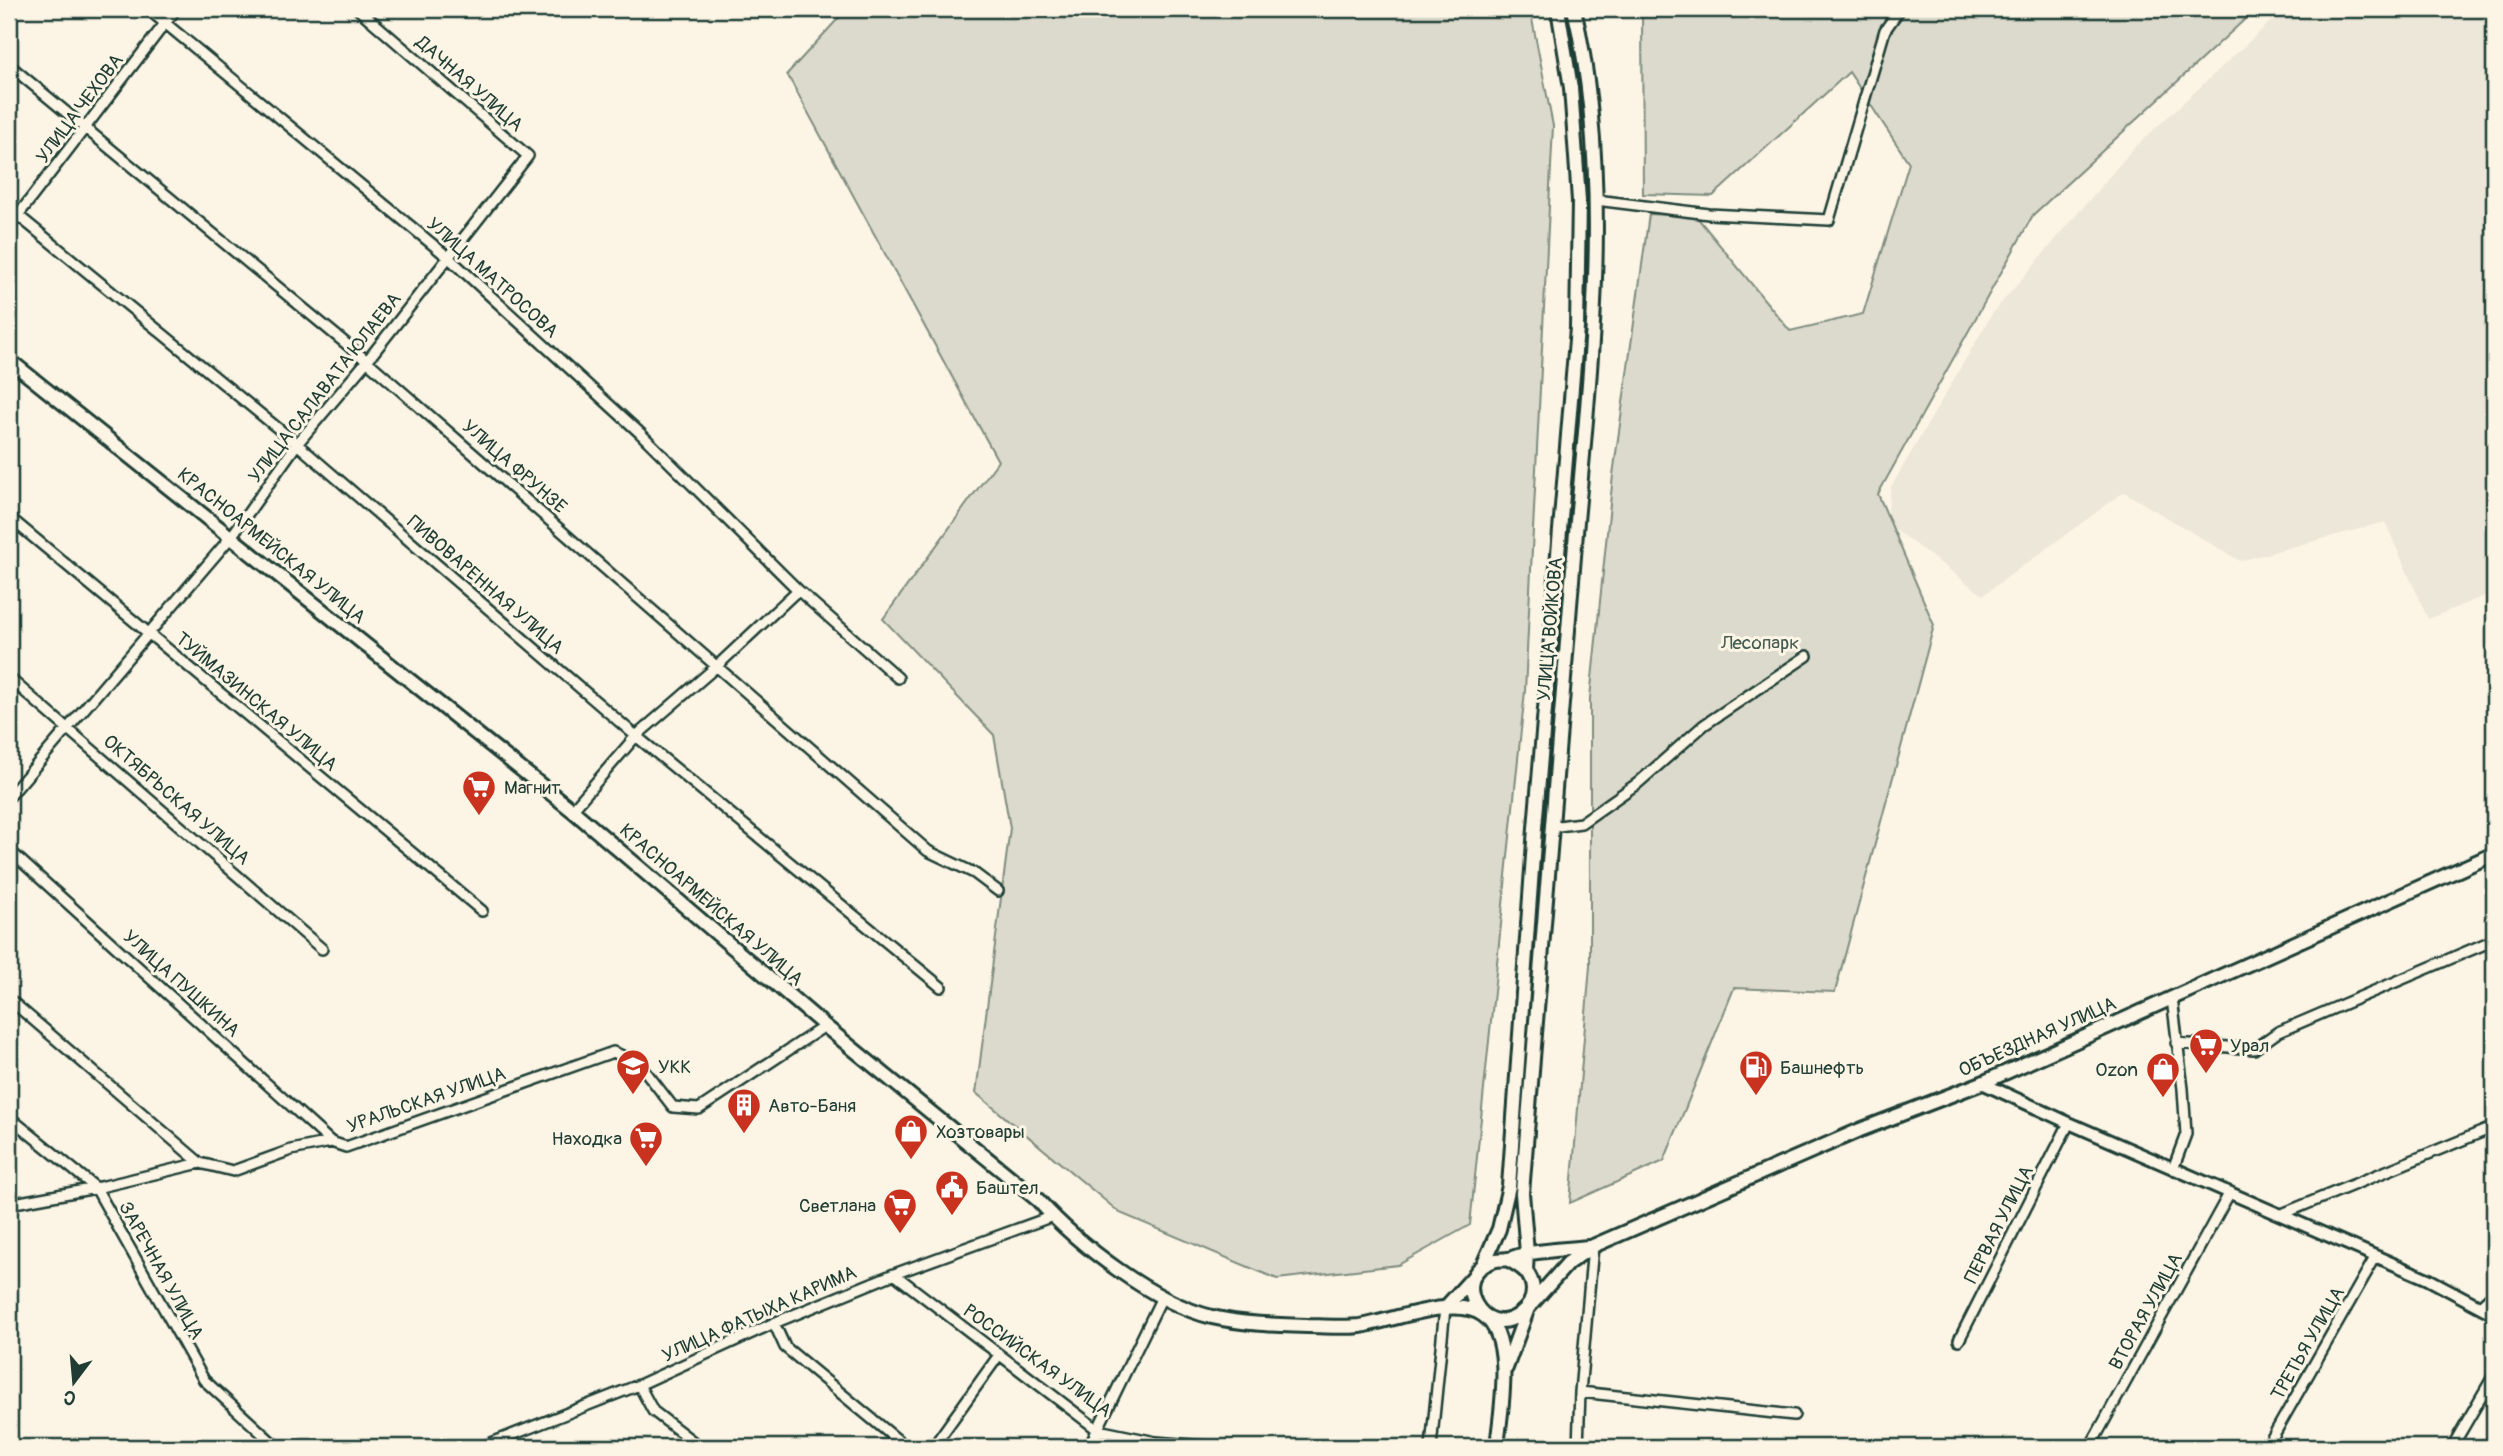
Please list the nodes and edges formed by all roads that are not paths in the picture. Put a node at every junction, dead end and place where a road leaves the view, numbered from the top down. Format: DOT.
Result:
graph roads {
  1 [pos="148,9"];
  2 [pos="176,9"];
  3 [pos="358,9"];
  4 [pos="1558,9"];
  5 [pos="1574,9"];
  6 [pos="1900,9"];
  7 [pos="165,23"];
  8 [pos="9,65"];
  9 [pos="86,128"];
  10 [pos="528,156"];
  11 [pos="1595,200"];
  12 [pos="9,208"];
  13 [pos="18,216"];
  14 [pos="9,227"];
  15 [pos="449,258"];
  16 [pos="9,360"];
  17 [pos="367,360"];
  18 [pos="297,444"];
  19 [pos="9,517"];
  20 [pos="231,537"];
  21 [pos="798,590"];
  22 [pos="149,633"];
  23 [pos="1807,656"];
  24 [pos="717,666"];
  25 [pos="9,678"];
  26 [pos="898,678"];
  27 [pos="69,728"];
  28 [pos="636,736"];
  29 [pos="9,797"];
  30 [pos="572,810"];
  31 [pos="1551,827"];
  32 [pos="9,850"];
  33 [pos="2494,854"];
  34 [pos="998,891"];
  35 [pos="482,911"];
  36 [pos="2494,940"];
  37 [pos="322,949"];
  38 [pos="941,987"];
  39 [pos="2172,998"];
  40 [pos="9,999"];
  41 [pos="825,1027"];
  42 [pos="2176,1043"];
  43 [pos="1982,1083"];
  44 [pos="9,1117"];
  45 [pos="2068,1123"];
  46 [pos="2494,1127"];
  47 [pos="331,1142"];
  48 [pos="200,1163"];
  49 [pos="2173,1168"];
  50 [pos="96,1188"];
  51 [pos="2230,1192"];
  52 [pos="9,1204"];
  53 [pos="2282,1214"];
  54 [pos="1053,1216"];
  55 [pos="1593,1246"];
  56 [pos="1527,1253"];
  57 [pos="2376,1256"];
  58 [pos="1507,1259"];
  59 [pos="1479,1270"];
  60 [pos="1526,1270"];
  61 [pos="894,1274"];
  62 [pos="2494,1293"];
  63 [pos="1162,1297"];
  64 [pos="2480,1306"];
  65 [pos="1445,1308"];
  66 [pos="1528,1308"];
  67 [pos="2494,1314"];
  68 [pos="1484,1315"];
  69 [pos="774,1323"];
  70 [pos="1959,1340"];
  71 [pos="999,1355"];
  72 [pos="1504,1374"];
  73 [pos="2494,1375"];
  74 [pos="639,1385"];
  75 [pos="1580,1392"];
  76 [pos="1794,1415"];
  77 [pos="1097,1430"];
  78 [pos="499,1443"];
  79 [pos="277,1447"];
  80 [pos="481,1447"];
  81 [pos="701,1447"];
  82 [pos="906,1447"];
  83 [pos="933,1447"];
  84 [pos="1089,1447"];
  85 [pos="1217,1447"];
  86 [pos="1431,1447"];
  87 [pos="1497,1447"];
  88 [pos="1578,1447"];
  89 [pos="2090,1447"];
  90 [pos="2267,1447"];
  91 [pos="2452,1447"];
  1 -- 7 [label="street, УЛИЦА МАТРОСОВА"];
  2 -- 7 [label="street, УЛИЦА ЧЕХОВА"];
  3 -- 10 [label="street, ДАЧНАЯ УЛИЦА"];
  4 -- 59 [label="main road, УЛИЦА ВОЙКОВА"];
  5 -- 11 [label="main road, УЛИЦА ВОЙКОВА"];
  6 -- 11 [label="street"];
  7 -- 9 [label="street, УЛИЦА ЧЕХОВА"];
  7 -- 15 [label="street, УЛИЦА МАТРОСОВА"];
  8 -- 9 [label="street, УЛИЦА ФРУНЗЕ"];
  9 -- 13 [label="street, УЛИЦА ЧЕХОВА"];
  9 -- 17 [label="street, УЛИЦА ФРУНЗЕ"];
  10 -- 15 [label="street, УЛИЦА САЛАВАТА ЮЛАЕВА"];
  11 -- 31 [label="main road, УЛИЦА ВОЙКОВА"];
  12 -- 13 [label="street, ПИВОВАРЕННАЯ УЛИЦА"];
  13 -- 14 [label="street, УЛИЦА ЧЕХОВА"];
  13 -- 18 [label="street, ПИВОВАРЕННАЯ УЛИЦА"];
  15 -- 17 [label="street, УЛИЦА САЛАВАТА ЮЛАЕВА"];
  15 -- 21 [label="street, УЛИЦА МАТРОСОВА"];
  16 -- 20 [label="main road, КРАСНОАРМЕЙСКАЯ УЛИЦА"];
  17 -- 18 [label="street, УЛИЦА САЛАВАТА ЮЛАЕВА"];
  17 -- 24 [label="street, УЛИЦА ФРУНЗЕ"];
  18 -- 20 [label="street, УЛИЦА САЛАВАТА ЮЛАЕВА"];
  18 -- 28 [label="street, ПИВОВАРЕННАЯ УЛИЦА"];
  19 -- 22 [label="street, ТУЙМАЗИНСКАЯ УЛИЦА"];
  20 -- 22 [label="street, УЛИЦА САЛАВАТА ЮЛАЕВА"];
  20 -- 30 [label="main road, КРАСНОАРМЕЙСКАЯ УЛИЦА"];
  21 -- 24 [label="street"];
  21 -- 26 [label="street, УЛИЦА МАТРОСОВА"];
  22 -- 27 [label="street, УЛИЦА САЛАВАТА ЮЛАЕВА"];
  22 -- 35 [label="street, ТУЙМАЗИНСКАЯ УЛИЦА"];
  23 -- 31 [label="street"];
  24 -- 28 [label="street"];
  24 -- 34 [label="street, УЛИЦА ФРУНЗЕ"];
  25 -- 27 [label="street, ОКТЯБРЬСКАЯ УЛИЦА"];
  27 -- 29 [label="street, УЛИЦА САЛАВАТА ЮЛАЕВА"];
  27 -- 37 [label="street, ОКТЯБРЬСКАЯ УЛИЦА"];
  28 -- 30 [label="street"];
  28 -- 38 [label="street, ПИВОВАРЕННАЯ УЛИЦА"];
  30 -- 41 [label="main road, КРАСНОАРМЕЙСКАЯ УЛИЦА"];
  31 -- 56 [label="main road, УЛИЦА ВОЙКОВА"];
  32 -- 47 [label="street, УЛИЦА ПУШКИНА"];
  33 -- 39 [label="main road, ОБЪЕЗДНАЯ УЛИЦА"];
  36 -- 42 [label="street"];
  39 -- 42 [label="street"];
  39 -- 43 [label="main road, ОБЪЕЗДНАЯ УЛИЦА"];
  40 -- 48 [label="street, УРАЛЬСКАЯ УЛИЦА"];
  41 -- 47 [label="street, УРАЛЬСКАЯ УЛИЦА"];
  41 -- 54 [label="main road, КРАСНОАРМЕЙСКАЯ УЛИЦА"];
  42 -- 49 [label="street"];
  43 -- 45 [label="street"];
  43 -- 55 [label="main road, ОБЪЕЗДНАЯ УЛИЦА"];
  44 -- 50 [label="street, ЗАРЕЧНАЯ УЛИЦА"];
  45 -- 49 [label="street"];
  45 -- 70 [label="street, ПЕРВАЯ УЛИЦА"];
  46 -- 53 [label="street"];
  47 -- 48 [label="street, УРАЛЬСКАЯ УЛИЦА"];
  48 -- 50 [label="street"];
  49 -- 51 [label="street"];
  50 -- 52 [label="street"];
  50 -- 79 [label="street, ЗАРЕЧНАЯ УЛИЦА"];
  51 -- 53 [label="street"];
  51 -- 89 [label="street, ВТОРАЯ УЛИЦА"];
  53 -- 57 [label="street"];
  54 -- 61 [label="street, УЛИЦА ФАТЫХА КАРИМА"];
  54 -- 63 [label="main road, КРАСНОАРМЕЙСКАЯ УЛИЦА"];
  55 -- 56 [label="main road"];
  55 -- 66 [label="main road"];
  55 -- 75 [label="street"];
  56 -- 58 [label="main road"];
  56 -- 60 [label="main road, УЛИЦА ВОЙКОВА"];
  57 -- 64 [label="street"];
  57 -- 90 [label="street, ТРЕТЬЯ УЛИЦА"];
  58 -- 59 [label="main road"];
  58 -- 60 [label="main road"];
  59 -- 65 [label="main road"];
  59 -- 68 [label="main road"];
  60 -- 66 [label="main road"];
  61 -- 69 [label="street, УЛИЦА ФАТЫХА КАРИМА"];
  61 -- 71 [label="street, РОССИЙСКАЯ УЛИЦА"];
  62 -- 64 [label="street"];
  63 -- 65 [label="main road, КРАСНОАРМЕЙСКАЯ УЛИЦА"];
  63 -- 77 [label="street"];
  64 -- 67 [label="street"];
  65 -- 68 [label="main road, КРАСНОАРМЕЙСКАЯ УЛИЦА"];
  65 -- 86 [label="street"];
  66 -- 68 [label="main road"];
  66 -- 72 [label="main road"];
  68 -- 72 [label="main road"];
  69 -- 74 [label="street, УЛИЦА ФАТЫХА КАРИМА"];
  69 -- 82 [label="street"];
  71 -- 77 [label="street, РОССИЙСКАЯ УЛИЦА"];
  71 -- 83 [label="street"];
  72 -- 87 [label="main road"];
  73 -- 91 [label="street"];
  74 -- 78 [label="street, УЛИЦА ФАТЫХА КАРИМА"];
  74 -- 81 [label="street"];
  75 -- 76 [label="street"];
  75 -- 88 [label="street"];
  77 -- 84 [label="street"];
  77 -- 85 [label="street, РОССИЙСКАЯ УЛИЦА"];
  78 -- 80 [label="street, УЛИЦА ФАТЫХА КАРИМА"];
}
